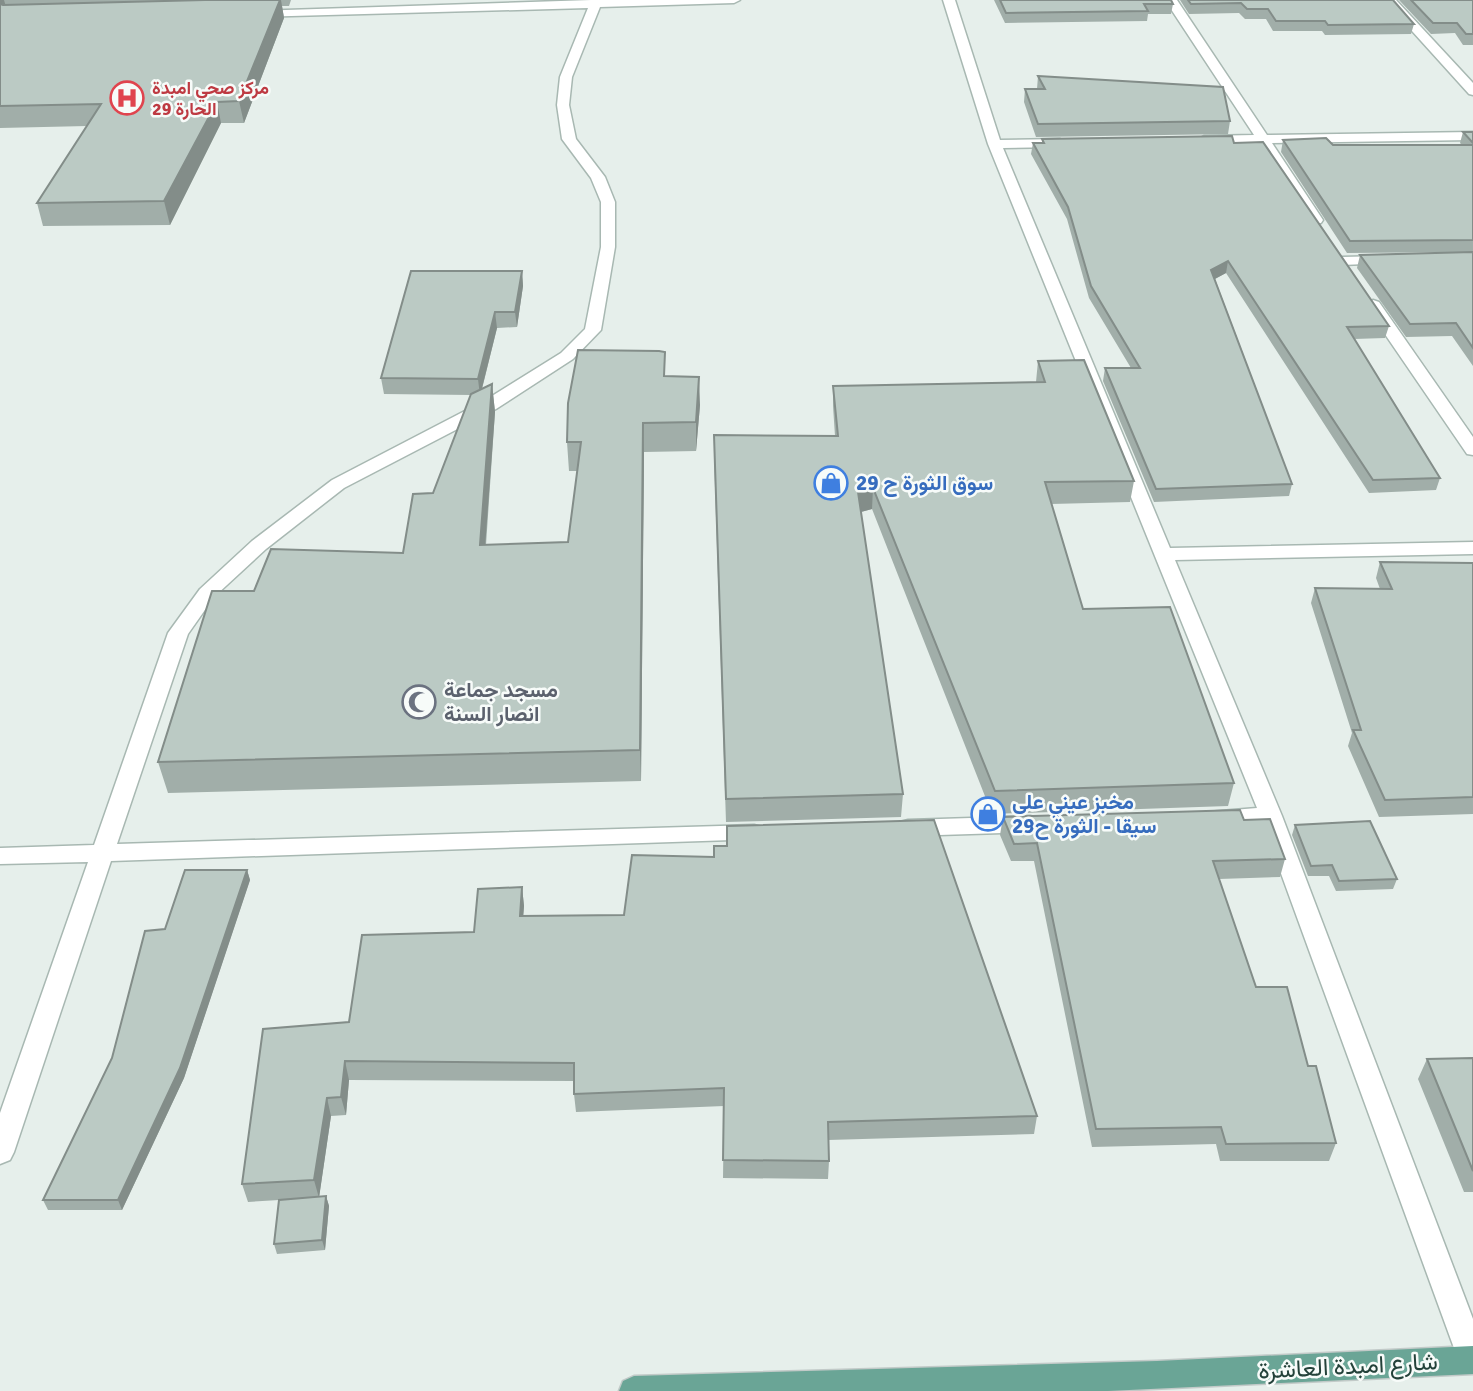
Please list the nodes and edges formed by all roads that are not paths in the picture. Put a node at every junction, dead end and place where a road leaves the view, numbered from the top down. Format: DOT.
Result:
graph roads {
  1 [pos="733,0"];
  2 [pos="949,0"];
  3 [pos="1171,0"];
  4 [pos="1390,0"];
  5 [pos="597,2"];
  6 [pos="241,14"];
  7 [pos="1473,91"];
  8 [pos="1473,136"];
  9 [pos="1263,138"];
  10 [pos="1183,140"];
  11 [pos="1076,143"];
  12 [pos="995,145"];
  13 [pos="1407,260"];
  14 [pos="1365,294"];
  15 [pos="1473,450"];
  16 [pos="1473,548"];
  17 [pos="1166,554"];
  18 [pos="1271,816"];
  19 [pos="1188,819"];
  20 [pos="1049,823"];
  21 [pos="882,829"];
  22 [pos="771,832"];
  23 [pos="104,853"];
  24 [pos="0,856"];
  25 [pos="0,1152"];
  26 [pos="1473,1359"];
  27 [pos="634,1391"];
  1 -- 5 [label="street"];
  2 -- 12 [label="street"];
  3 -- 9 [label="street"];
  4 -- 7 [label="street"];
  5 -- 6 [label="street"];
  5 -- 23 [label="street"];
  8 -- 9 [label="street"];
  9 -- 10 [label="street"];
  9 -- 13 [label="street"];
  11 -- 12 [label="street"];
  12 -- 17 [label="street"];
  14 -- 15 [label="street"];
  16 -- 17 [label="street"];
  17 -- 18 [label="street"];
  18 -- 19 [label="street"];
  18 -- 26 [label="street"];
  20 -- 21 [label="street"];
  22 -- 23 [label="street"];
  23 -- 24 [label="street"];
  23 -- 25 [label="street"];
  26 -- 27 [label="main road, شارع امبدة العاشرة"];
}
